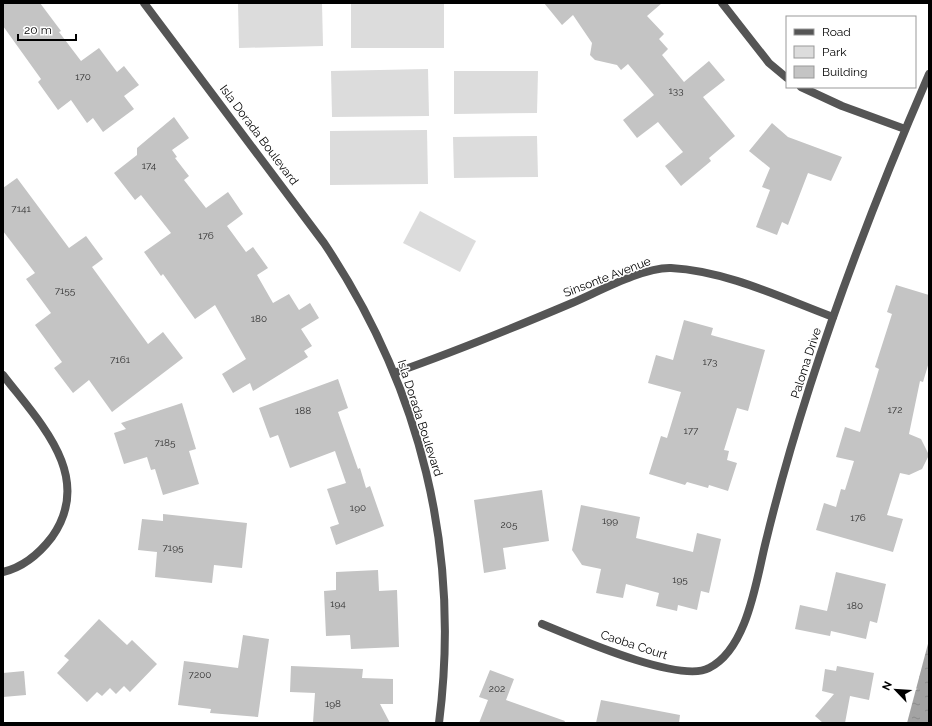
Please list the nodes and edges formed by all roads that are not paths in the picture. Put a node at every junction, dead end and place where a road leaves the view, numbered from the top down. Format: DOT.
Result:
graph roads {
  1 [pos="144,3"];
  2 [pos="722,3"];
  3 [pos="929,74"];
  4 [pos="786,77"];
  5 [pos="803,88"];
  6 [pos="905,129"];
  7 [pos="833,317"];
  8 [pos="394,373"];
  9 [pos="3,375"];
  10 [pos="3,572"];
  11 [pos="542,624"];
  12 [pos="719,662"];
  13 [pos="439,723"];
  1 -- 8 [label="street, Isla Dorada Boulevard"];
  2 -- 4 [label="street"];
  3 -- 6 [label="street, Paloma Drive"];
  5 -- 6 [label="street"];
  6 -- 7 [label="street, Paloma Drive"];
  7 -- 8 [label="street, Sinsonte Avenue"];
  7 -- 12 [label="street, Paloma Drive"];
  8 -- 13 [label="street, Isla Dorada Boulevard"];
  9 -- 10 [label="street"];
  11 -- 12 [label="street, Caoba Court"];
}
